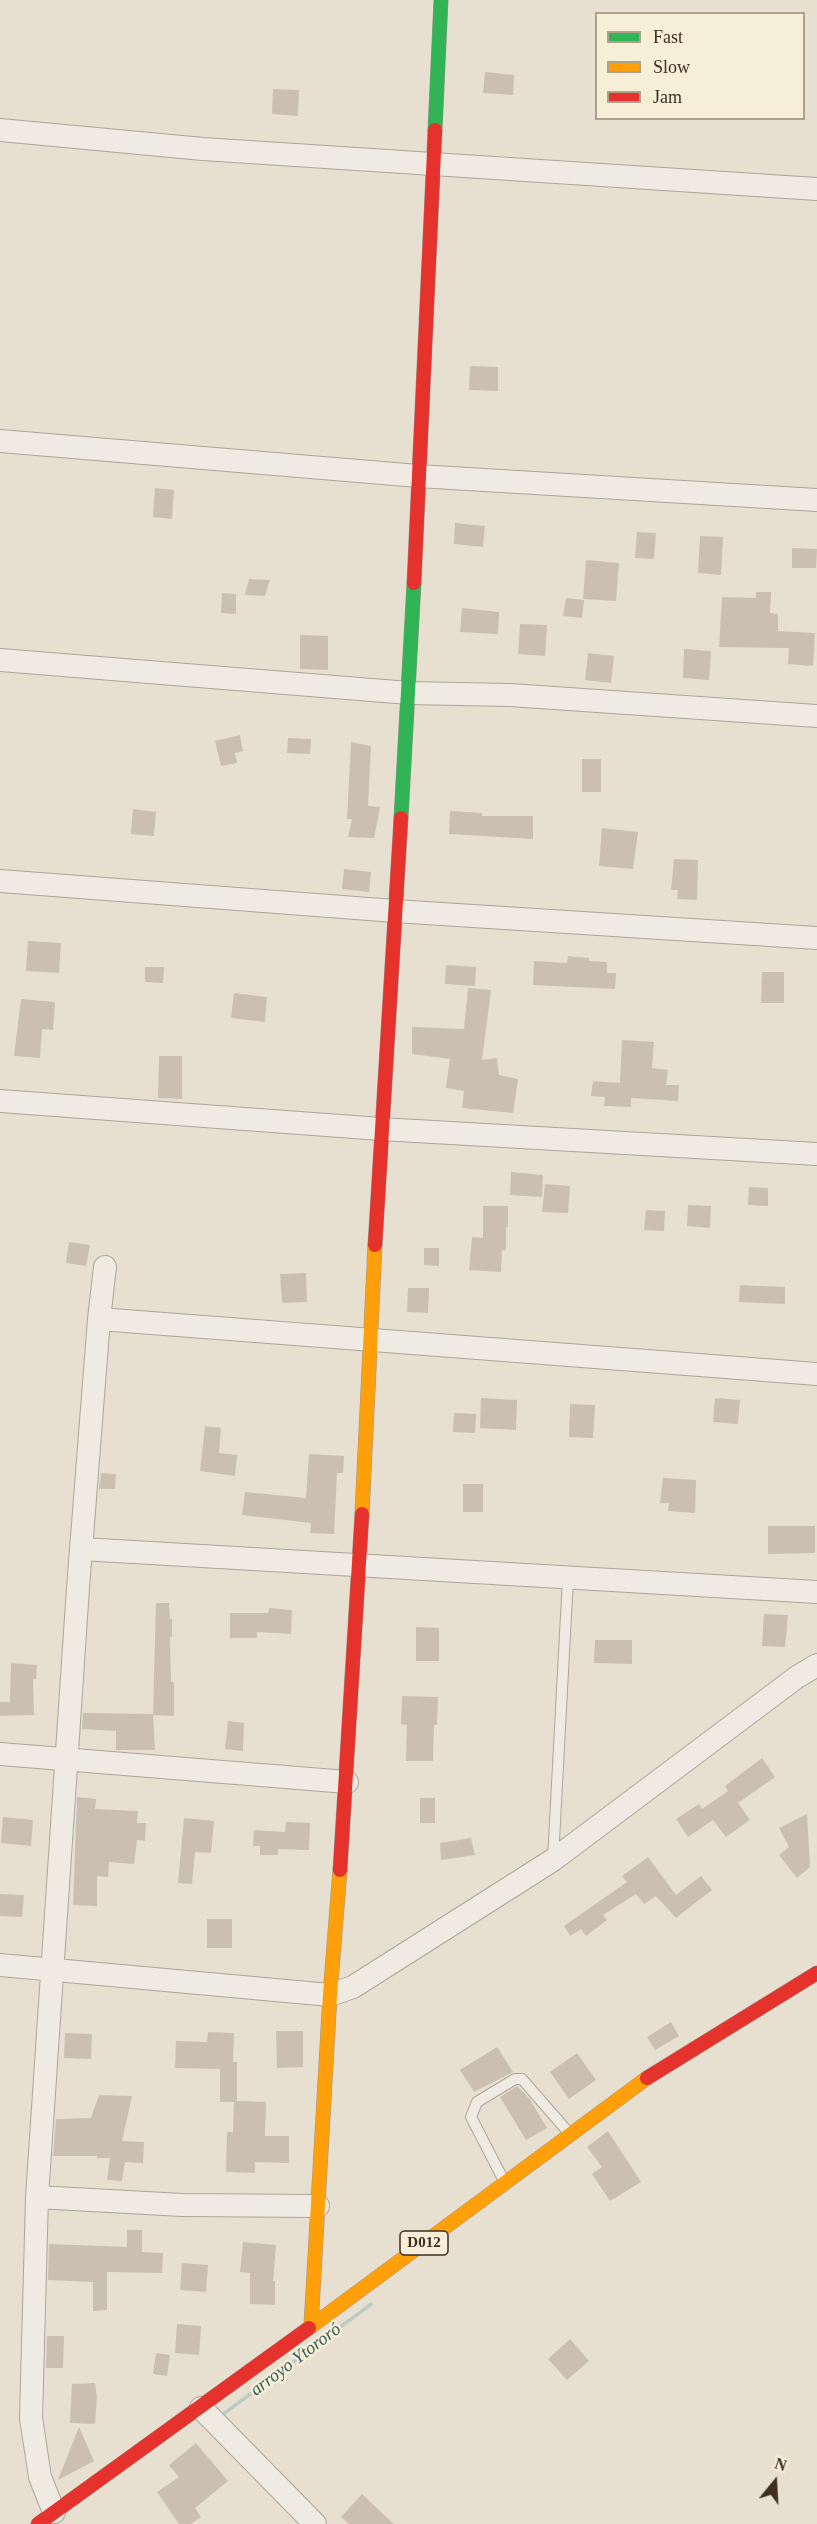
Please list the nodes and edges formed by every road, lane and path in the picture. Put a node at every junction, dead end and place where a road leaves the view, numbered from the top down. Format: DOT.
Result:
graph roads {
  1 [pos="441,0"];
  2 [pos="0,130"];
  3 [pos="435,165"];
  4 [pos="817,189"];
  5 [pos="0,441"];
  6 [pos="418,476"];
  7 [pos="817,500"];
  8 [pos="0,660"];
  9 [pos="409,693"];
  10 [pos="817,716"];
  11 [pos="0,881"];
  12 [pos="395,911"];
  13 [pos="817,938"];
  14 [pos="0,1101"];
  15 [pos="381,1129"];
  16 [pos="817,1154"];
  17 [pos="105,1268"];
  18 [pos="99,1319"];
  19 [pos="369,1340"];
  20 [pos="817,1374"];
  21 [pos="82,1549"];
  22 [pos="360,1566"];
  23 [pos="568,1578"];
  24 [pos="817,1592"];
  25 [pos="817,1665"];
  26 [pos="0,1754"];
  27 [pos="67,1761"];
  28 [pos="347,1782"];
  29 [pos="553,1860"];
  30 [pos="0,1965"];
  31 [pos="52,1969"];
  32 [pos="817,1972"];
  33 [pos="330,1995"];
  34 [pos="570,2134"];
  35 [pos="505,2182"];
  36 [pos="37,2197"];
  37 [pos="318,2206"];
  38 [pos="311,2326"];
  39 [pos="201,2408"];
  40 [pos="46,2518"];
  41 [pos="315,2524"];
  1 -- 3 [label="street"];
  2 -- 3 [label="street"];
  3 -- 4 [label="street"];
  3 -- 6 [label="street"];
  5 -- 6 [label="street"];
  6 -- 7 [label="street"];
  6 -- 9 [label="street"];
  8 -- 9 [label="street"];
  9 -- 10 [label="street"];
  9 -- 12 [label="street"];
  11 -- 12 [label="street"];
  12 -- 13 [label="street"];
  12 -- 15 [label="street"];
  14 -- 15 [label="street"];
  15 -- 16 [label="street"];
  15 -- 19 [label="street"];
  17 -- 18 [label="street"];
  18 -- 19 [label="street"];
  18 -- 21 [label="street"];
  19 -- 20 [label="street"];
  19 -- 22 [label="street"];
  21 -- 22 [label="street"];
  21 -- 27 [label="street"];
  22 -- 23 [label="street"];
  22 -- 28 [label="street"];
  23 -- 24 [label="street"];
  23 -- 29 [label="lane"];
  25 -- 29 [label="street"];
  26 -- 27 [label="street"];
  27 -- 28 [label="street"];
  27 -- 31 [label="street"];
  28 -- 33 [label="street"];
  29 -- 33 [label="street"];
  30 -- 31 [label="street"];
  31 -- 33 [label="street"];
  31 -- 36 [label="street"];
  32 -- 34 [label="street, D012"];
  33 -- 37 [label="street"];
  34 -- 35 [label="street, D012"];
  34 -- 35 [label="lane"];
  35 -- 38 [label="street, D012"];
  36 -- 37 [label="street"];
  36 -- 40 [label="street"];
  37 -- 38 [label="street"];
  38 -- 39 [label="street, D012"];
  39 -- 40 [label="street, D012"];
  39 -- 41 [label="street"];
}
